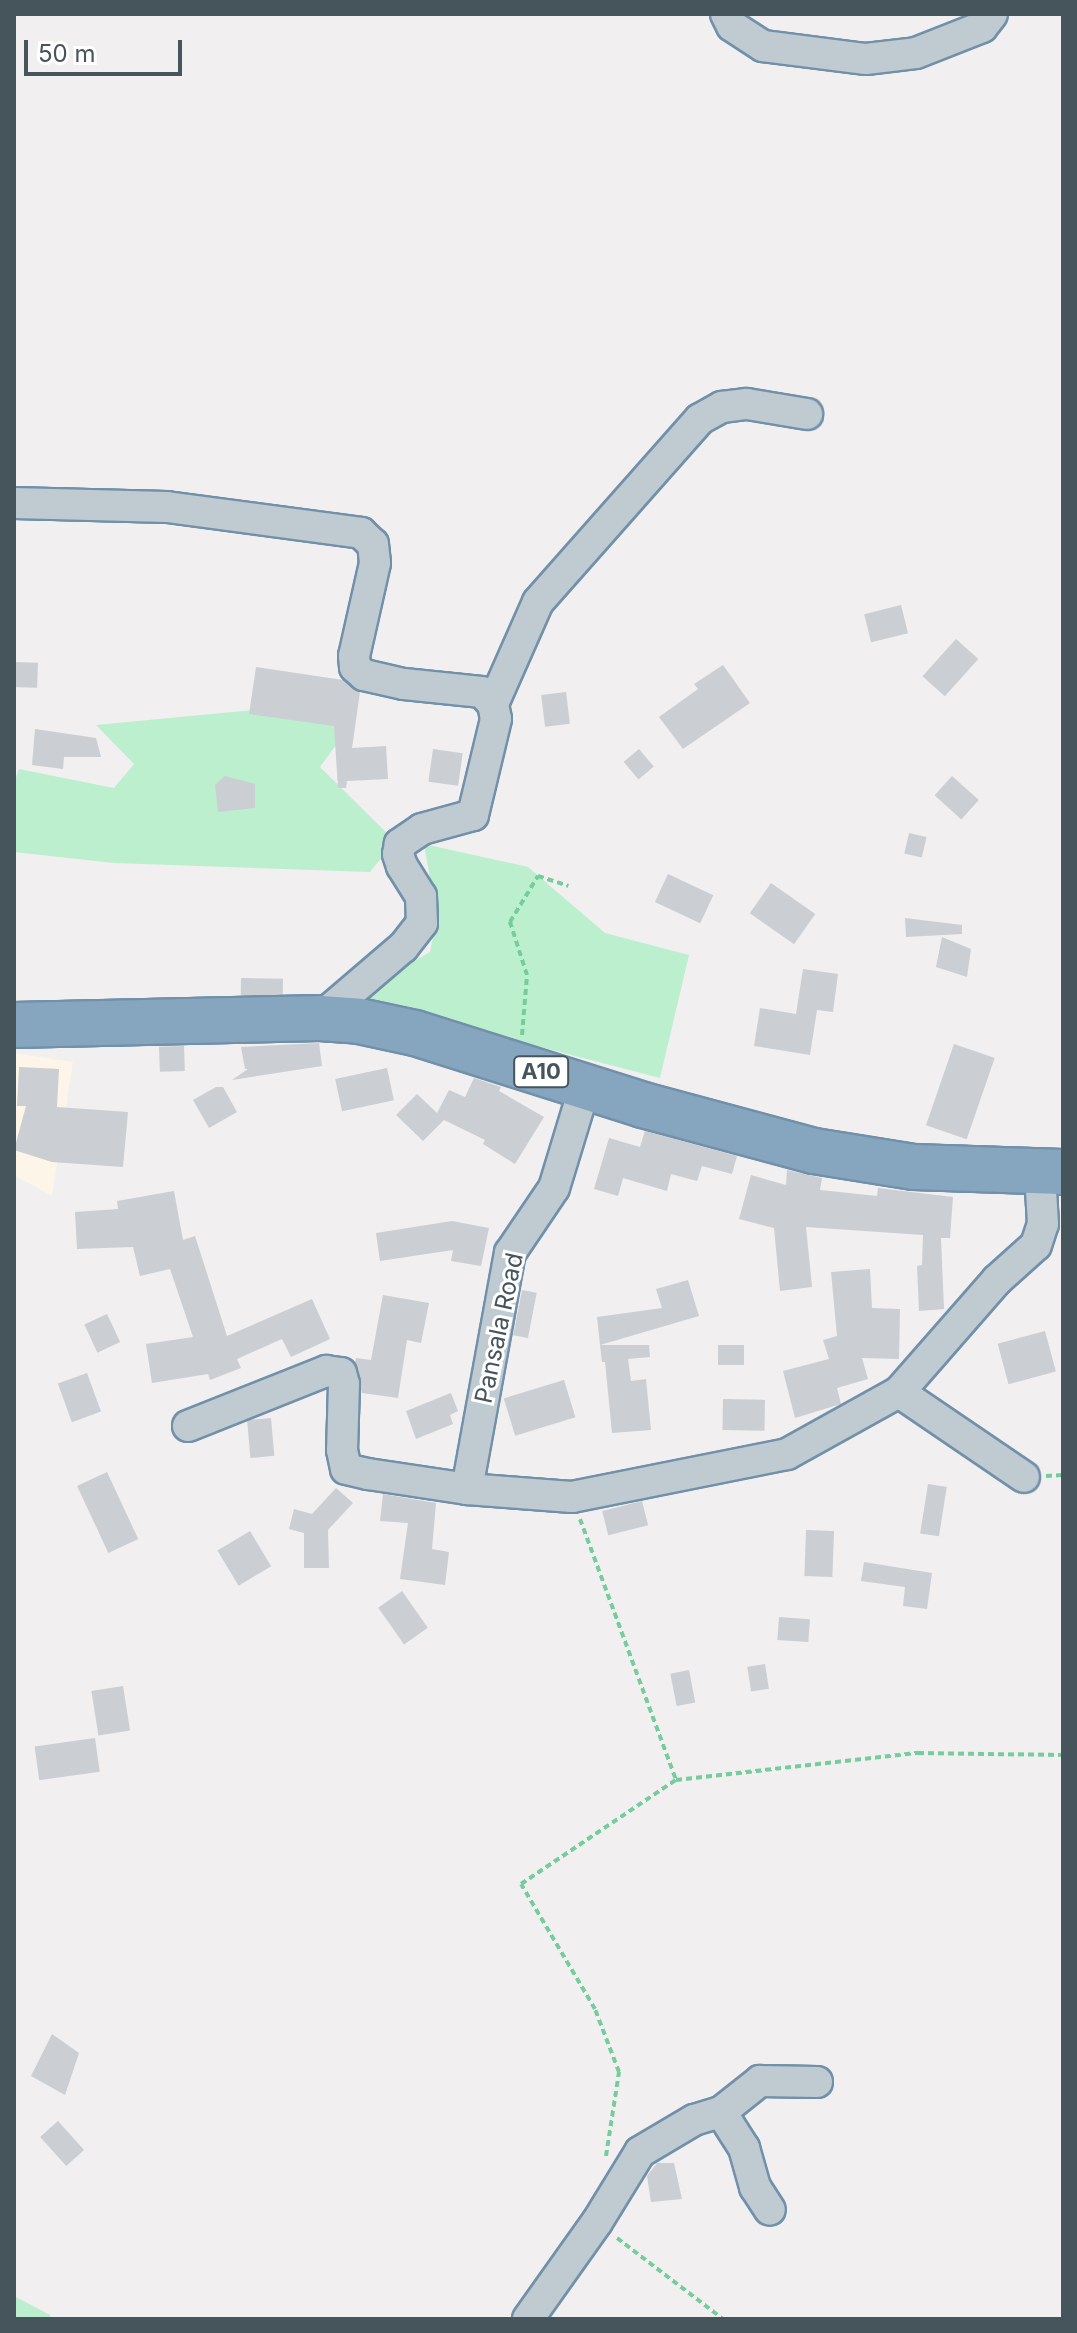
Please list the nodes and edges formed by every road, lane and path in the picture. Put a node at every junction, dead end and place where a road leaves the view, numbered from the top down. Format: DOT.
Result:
graph roads {
  1 [pos="726,14"];
  2 [pos="992,14"];
  3 [pos="807,414"];
  4 [pos="14,503"];
  5 [pos="493,704"];
  6 [pos="568,886"];
  7 [pos="320,1018"];
  8 [pos="14,1025"];
  9 [pos="516,1064"];
  10 [pos="585,1086"];
  11 [pos="1052,1172"];
  12 [pos="899,1392"];
  13 [pos="188,1426"];
  14 [pos="1024,1477"];
  15 [pos="467,1489"];
  16 [pos="572,1497"];
  17 [pos="1063,1755"];
  18 [pos="676,1780"];
  19 [pos="817,2082"];
  20 [pos="721,2112"];
  21 [pos="605,2164"];
  22 [pos="770,2210"];
  23 [pos="597,2222"];
  24 [pos="528,2319"];
  25 [pos="723,2319"];
  1 -- 2 [label="street"];
  3 -- 5 [label="street"];
  4 -- 5 [label="street"];
  5 -- 7 [label="street"];
  6 -- 9 [label="path"];
  7 -- 8 [label="highway, A10"];
  7 -- 9 [label="highway, A10"];
  9 -- 10 [label="highway, A10"];
  10 -- 11 [label="highway, A10"];
  10 -- 15 [label="street, Pansala Road"];
  11 -- 12 [label="street"];
  12 -- 14 [label="street"];
  12 -- 16 [label="street"];
  13 -- 15 [label="street"];
  15 -- 16 [label="street"];
  16 -- 18 [label="path"];
  17 -- 18 [label="path"];
  18 -- 21 [label="path"];
  19 -- 20 [label="street"];
  20 -- 22 [label="street"];
  20 -- 23 [label="street"];
  23 -- 24 [label="street"];
  23 -- 25 [label="path"];
}
